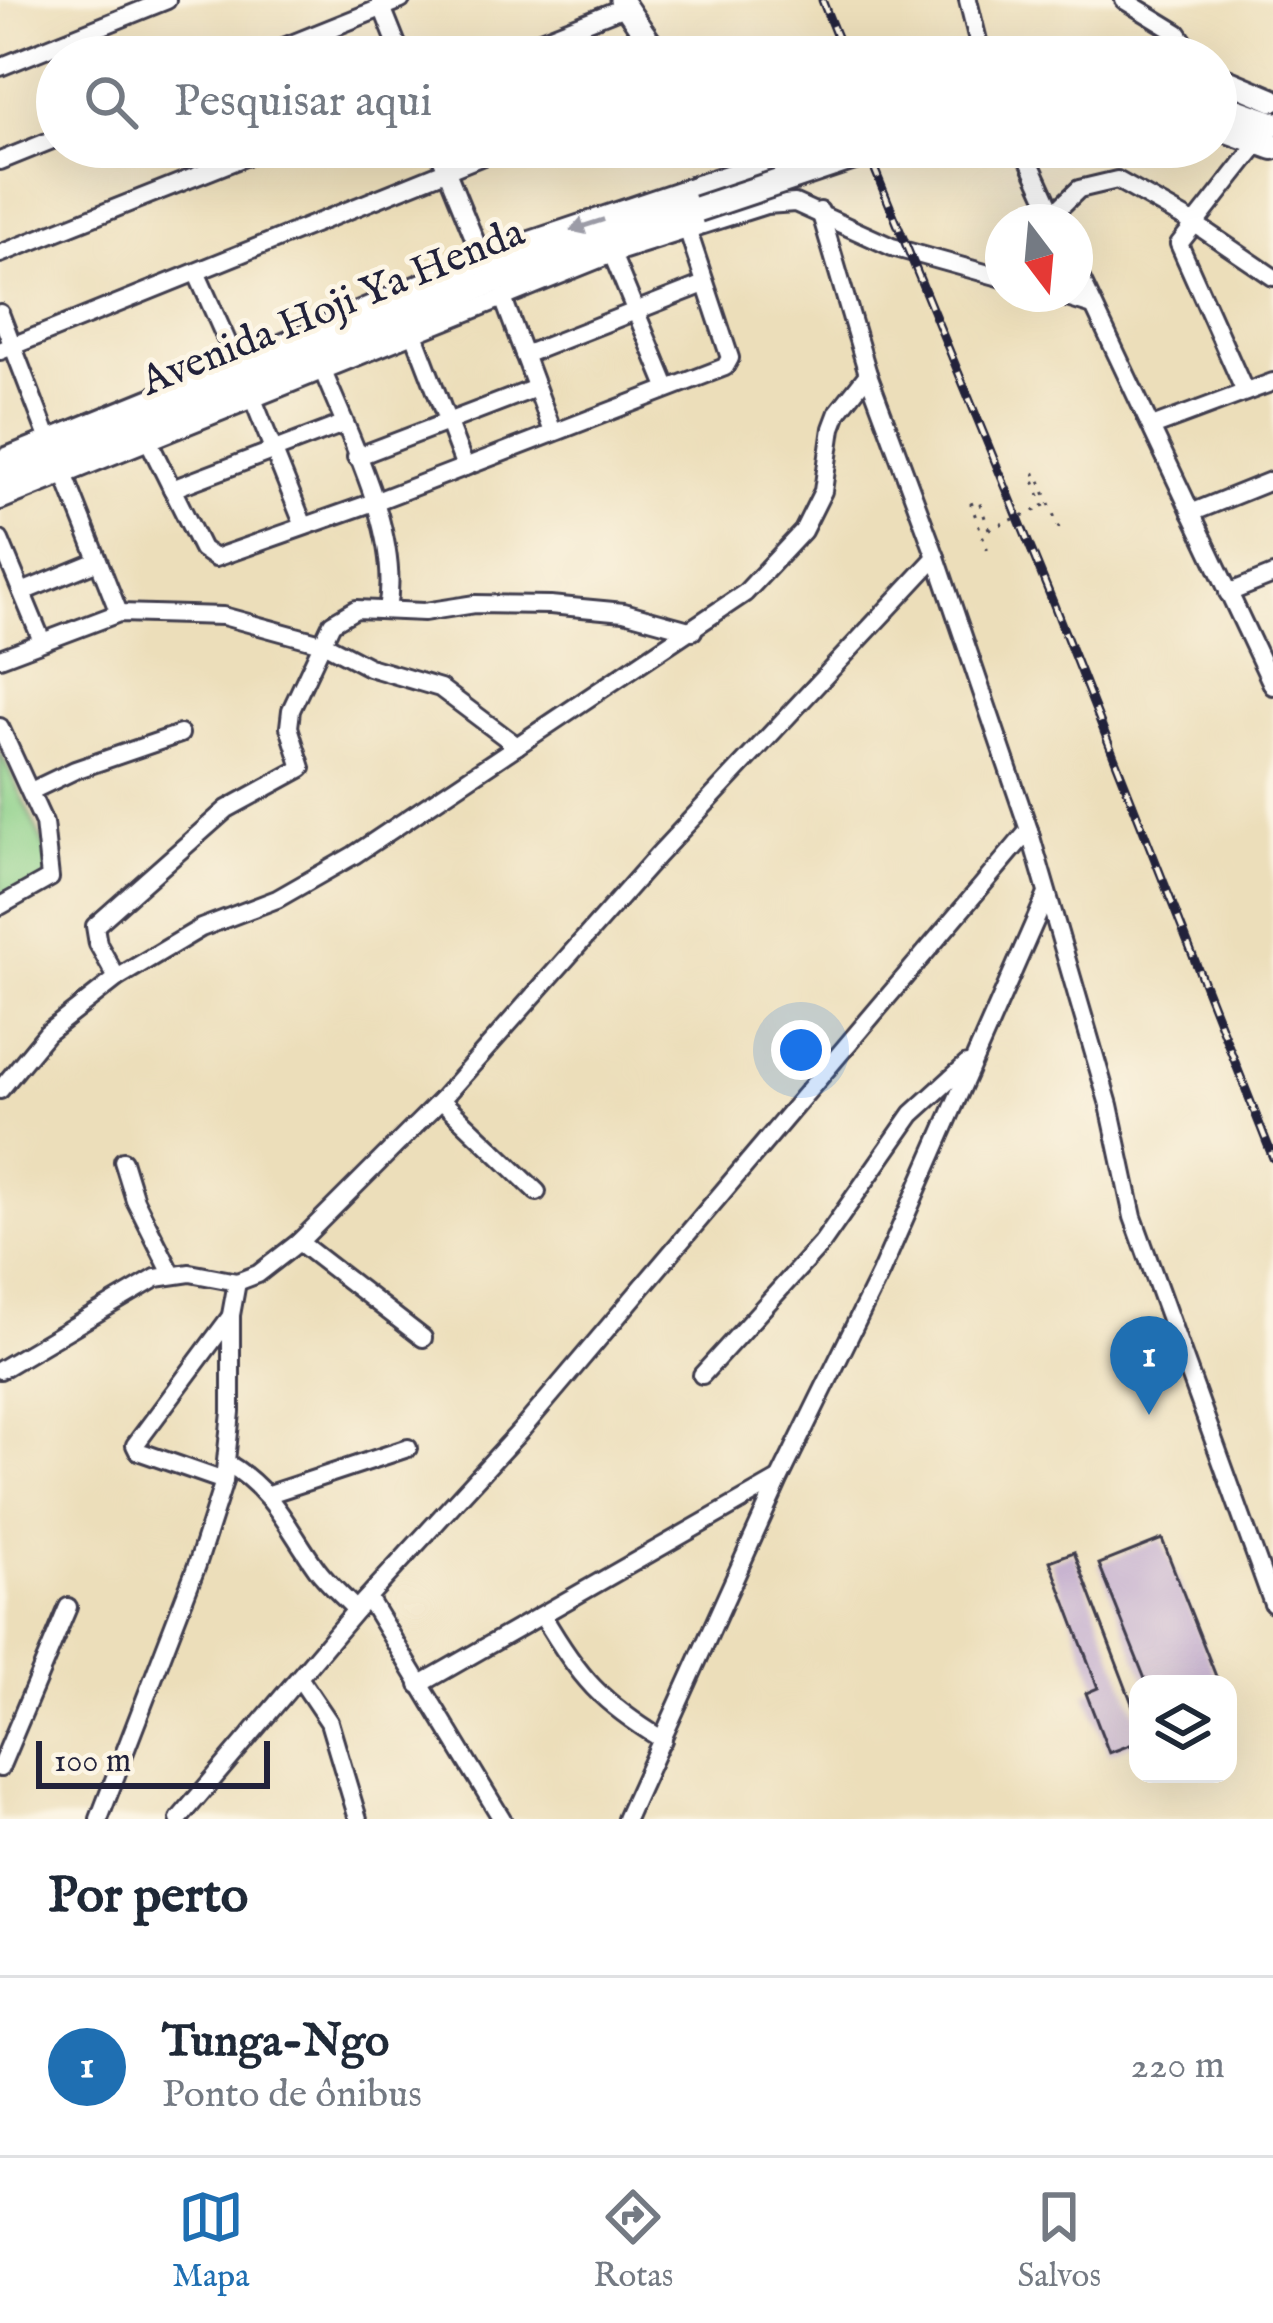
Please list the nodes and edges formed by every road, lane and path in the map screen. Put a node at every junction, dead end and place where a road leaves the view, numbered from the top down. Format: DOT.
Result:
graph roads {
  1 [pos="166,0"];
  2 [pos="401,0"];
  3 [pos="968,0"];
  4 [pos="1124,0"];
  5 [pos="622,3"];
  6 [pos="381,4"];
  7 [pos="77,36"];
  8 [pos="307,36"];
  9 [pos="394,36"];
  10 [pos="546,36"];
  11 [pos="645,36"];
  12 [pos="977,36"];
  13 [pos="1180,36"];
  14 [pos="36,52"];
  15 [pos="0,67"];
  16 [pos="1237,85"];
  17 [pos="1273,100"];
  18 [pos="1237,117"];
  19 [pos="1237,130"];
  20 [pos="1269,137"];
  21 [pos="36,146"];
  22 [pos="0,160"];
  23 [pos="217,168"];
  24 [pos="446,168"];
  25 [pos="454,168"];
  26 [pos="777,168"];
  27 [pos="819,168"];
  28 [pos="1032,168"];
  29 [pos="447,171"];
  30 [pos="1049,204"];
  31 [pos="1067,204"];
  32 [pos="692,209"];
  33 [pos="820,211"];
  34 [pos="1195,224"];
  35 [pos="0,254"];
  36 [pos="612,254"];
  37 [pos="484,260"];
  38 [pos="985,273"];
  39 [pos="197,274"];
  40 [pos="1273,277"];
  41 [pos="704,284"];
  42 [pos="502,298"];
  43 [pos="635,311"];
  44 [pos="1093,311"];
  45 [pos="0,313"];
  46 [pos="414,334"];
  47 [pos="6,348"];
  48 [pos="524,356"];
  49 [pos="320,363"];
  50 [pos="238,366"];
  51 [pos="868,374"];
  52 [pos="1273,382"];
  53 [pos="667,387"];
  54 [pos="536,388"];
  55 [pos="1245,392"];
  56 [pos="253,400"];
  57 [pos="447,422"];
  58 [pos="343,424"];
  59 [pos="1152,427"];
  60 [pos="553,432"];
  61 [pos="50,442"];
  62 [pos="149,442"];
  63 [pos="274,450"];
  64 [pos="356,457"];
  65 [pos="0,463"];
  66 [pos="465,467"];
  67 [pos="65,476"];
  68 [pos="1273,480"];
  69 [pos="0,486"];
  70 [pos="172,489"];
  71 [pos="0,501"];
  72 [pos="374,502"];
  73 [pos="1191,514"];
  74 [pos="304,526"];
  75 [pos="1060,531"];
  76 [pos="0,540"];
  77 [pos="990,556"];
  78 [pos="936,557"];
  79 [pos="98,561"];
  80 [pos="5,565"];
  81 [pos="1273,575"];
  82 [pos="22,592"];
  83 [pos="1228,593"];
  84 [pos="387,609"];
  85 [pos="119,613"];
  86 [pos="693,631"];
  87 [pos="42,641"];
  88 [pos="325,644"];
  89 [pos="0,658"];
  90 [pos="1272,679"];
  91 [pos="0,727"];
  92 [pos="180,734"];
  93 [pos="518,746"];
  94 [pos="31,791"];
  95 [pos="1029,830"];
  96 [pos="1047,894"];
  97 [pos="0,906"];
  98 [pos="117,978"];
  99 [pos="972,1060"];
  100 [pos="0,1090"];
  101 [pos="441,1100"];
  102 [pos="122,1161"];
  103 [pos="537,1192"];
  104 [pos="299,1242"];
  105 [pos="172,1274"];
  106 [pos="237,1282"];
  107 [pos="231,1315"];
  108 [pos="423,1338"];
  109 [pos="0,1370"];
  110 [pos="702,1375"];
  111 [pos="408,1448"];
  112 [pos="225,1472"];
  113 [pos="778,1480"];
  114 [pos="268,1494"];
  115 [pos="362,1604"];
  116 [pos="1273,1604"];
  117 [pos="68,1606"];
  118 [pos="543,1616"];
  119 [pos="300,1679"];
  120 [pos="419,1685"];
  121 [pos="663,1740"];
  122 [pos="0,1768"];
  123 [pos="356,1818"];
  124 [pos="99,1819"];
  125 [pos="179,1819"];
  126 [pos="502,1819"];
  127 [pos="626,1819"];
  1 -- 7 [label="street"];
  2 -- 6 [label="street"];
  3 -- 12 [label="street"];
  4 -- 13 [label="street"];
  5 -- 10 [label="street"];
  5 -- 11 [label="street"];
  6 -- 8 [label="street"];
  6 -- 9 [label="street"];
  14 -- 15 [label="street"];
  16 -- 17 [label="street"];
  18 -- 20 [label="main road"];
  19 -- 20 [label="main road"];
  20 -- 34 [label="street"];
  21 -- 22 [label="street"];
  23 -- 35 [label="street"];
  24 -- 29 [label="street"];
  25 -- 29 [label="street"];
  26 -- 32 [label="main road"];
  27 -- 32 [label="main road, bridge"];
  28 -- 30 [label="street"];
  29 -- 37 [label="street"];
  29 -- 39 [label="street"];
  31 -- 34 [label="street"];
  32 -- 33 [label="street, Avenida Hoji Ya Henda"];
  32 -- 36 [label="street, Avenida Hoji Ya Henda"];
  32 -- 37 [label="main road, Avenida Hoji Ya Henda, one-way"];
  32 -- 41 [label="street"];
  32 -- 49 [label="main road, Avenida Hoji Ya Henda"];
  33 -- 38 [label="street, Avenida Hoji Ya Henda"];
  33 -- 51 [label="street"];
  34 -- 40 [label="street"];
  34 -- 55 [label="street"];
  36 -- 42 [label="street, Avenida Hoji Ya Henda"];
  36 -- 43 [label="street"];
  37 -- 50 [label="main road, Avenida Hoji Ya Henda"];
  39 -- 47 [label="street"];
  39 -- 50 [label="street"];
  41 -- 43 [label="street"];
  41 -- 53 [label="street"];
  42 -- 46 [label="street, Avenida Hoji Ya Henda"];
  42 -- 48 [label="street"];
  43 -- 48 [label="street"];
  43 -- 53 [label="street"];
  44 -- 59 [label="street"];
  45 -- 47 [label="street"];
  46 -- 49 [label="street, Avenida Hoji Ya Henda"];
  46 -- 57 [label="street"];
  47 -- 61 [label="street"];
  48 -- 54 [label="street"];
  49 -- 56 [label="street, Avenida Hoji Ya Henda"];
  49 -- 58 [label="street"];
  49 -- 69 [label="main road, Avenida Hoji Ya Henda"];
  50 -- 61 [label="main road, Avenida Hoji Ya Henda"];
  51 -- 78 [label="street"];
  51 -- 86 [label="street"];
  52 -- 55 [label="street"];
  53 -- 60 [label="street"];
  54 -- 57 [label="street"];
  54 -- 60 [label="street"];
  55 -- 59 [label="street"];
  56 -- 62 [label="street, Avenida Hoji Ya Henda"];
  56 -- 63 [label="street"];
  57 -- 64 [label="street"];
  57 -- 66 [label="street"];
  58 -- 63 [label="street"];
  58 -- 64 [label="street"];
  59 -- 73 [label="street"];
  60 -- 66 [label="street"];
  61 -- 65 [label="main road, Avenida Hoji Ya Henda"];
  62 -- 67 [label="street, Avenida Hoji Ya Henda"];
  62 -- 70 [label="street"];
  63 -- 70 [label="street"];
  63 -- 74 [label="street"];
  64 -- 72 [label="street"];
  66 -- 72 [label="street"];
  67 -- 71 [label="street, Avenida Hoji Ya Henda"];
  67 -- 79 [label="street"];
  68 -- 73 [label="street"];
  70 -- 74 [label="street"];
  72 -- 74 [label="street"];
  72 -- 84 [label="street"];
  73 -- 83 [label="street"];
  75 -- 77 [label="path, bridge"];
  76 -- 80 [label="street"];
  78 -- 95 [label="street"];
  78 -- 101 [label="street"];
  79 -- 82 [label="street"];
  79 -- 85 [label="street"];
  80 -- 82 [label="street"];
  81 -- 83 [label="street"];
  82 -- 87 [label="street"];
  83 -- 90 [label="street"];
  84 -- 86 [label="street"];
  84 -- 88 [label="street"];
  85 -- 87 [label="street"];
  85 -- 88 [label="street"];
  86 -- 93 [label="street"];
  87 -- 89 [label="street"];
  88 -- 93 [label="street"];
  88 -- 98 [label="street"];
  91 -- 94 [label="street"];
  92 -- 94 [label="street"];
  93 -- 98 [label="street"];
  94 -- 97 [label="street"];
  95 -- 96 [label="street"];
  95 -- 115 [label="street"];
  96 -- 99 [label="street"];
  96 -- 116 [label="street"];
  98 -- 100 [label="street"];
  99 -- 110 [label="street"];
  99 -- 113 [label="street"];
  101 -- 103 [label="street"];
  101 -- 104 [label="street"];
  102 -- 105 [label="street"];
  104 -- 106 [label="street"];
  104 -- 108 [label="street"];
  105 -- 106 [label="street"];
  105 -- 109 [label="street"];
  106 -- 107 [label="street"];
  107 -- 112 [label="street"];
  107 -- 112 [label="street"];
  111 -- 114 [label="street"];
  112 -- 114 [label="street"];
  112 -- 124 [label="street"];
  113 -- 118 [label="street"];
  113 -- 121 [label="street"];
  114 -- 115 [label="street"];
  115 -- 119 [label="street"];
  115 -- 120 [label="street"];
  117 -- 122 [label="street"];
  118 -- 120 [label="street"];
  118 -- 121 [label="street"];
  119 -- 123 [label="street"];
  119 -- 125 [label="street"];
  120 -- 126 [label="street"];
  121 -- 127 [label="street"];
}
